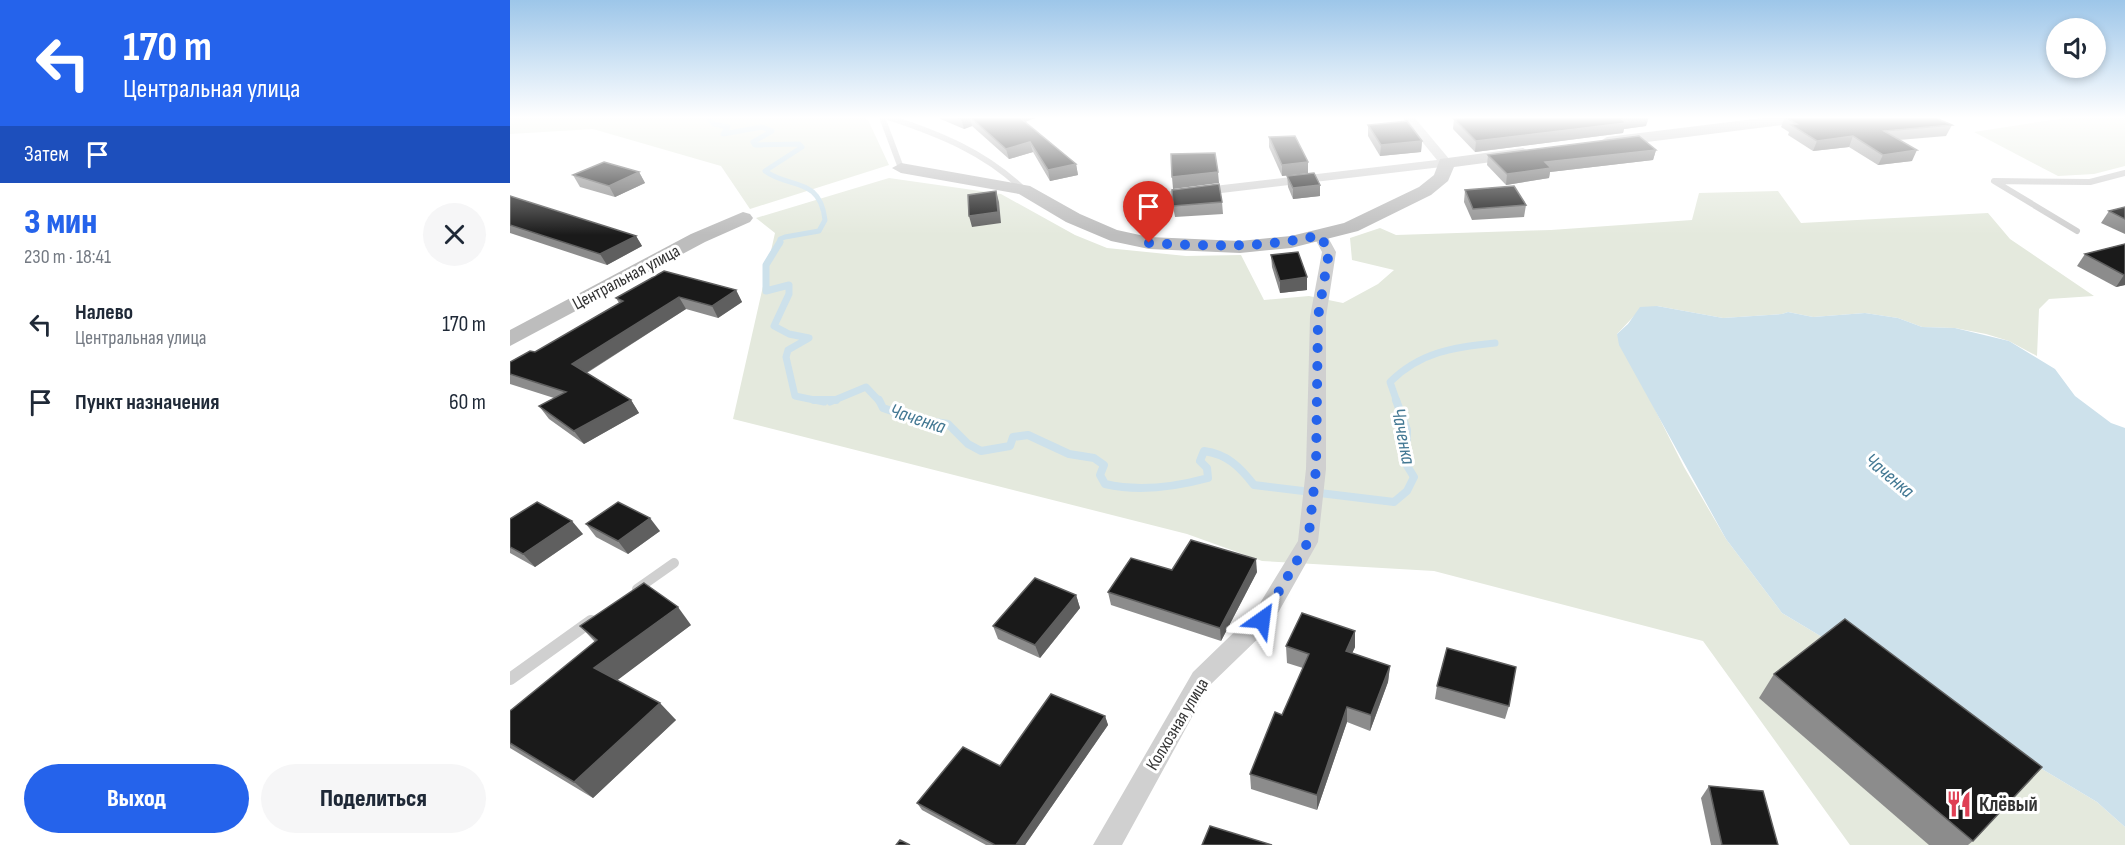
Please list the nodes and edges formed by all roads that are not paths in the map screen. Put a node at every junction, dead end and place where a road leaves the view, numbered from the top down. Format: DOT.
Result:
graph roads {
  1 [pos="897,156"];
  2 [pos="982,156"];
  3 [pos="1441,156"];
  4 [pos="1493,156"];
  5 [pos="1446,163"];
  6 [pos="901,168"];
  7 [pos="2125,173"];
  8 [pos="1023,190"];
  9 [pos="1137,199"];
  10 [pos="743,218"];
  11 [pos="2077,231"];
  12 [pos="1320,235"];
  13 [pos="510,339"];
  14 [pos="674,562"];
  15 [pos="626,597"];
  16 [pos="597,617"];
  17 [pos="510,679"];
  18 [pos="1107,845"];
  1 -- 6 [label="lane"];
  2 -- 8 [label="lane"];
  3 -- 5 [label="street"];
  4 -- 5 [label="street"];
  5 -- 9 [label="street"];
  5 -- 12 [label="street"];
  6 -- 8 [label="street"];
  7 -- 11 [label="lane"];
  8 -- 12 [label="street"];
  10 -- 13 [label="street, Центральная улица"];
  12 -- 18 [label="street, Колхозная улица"];
  14 -- 15 [label="lane"];
  16 -- 17 [label="lane"];
}
